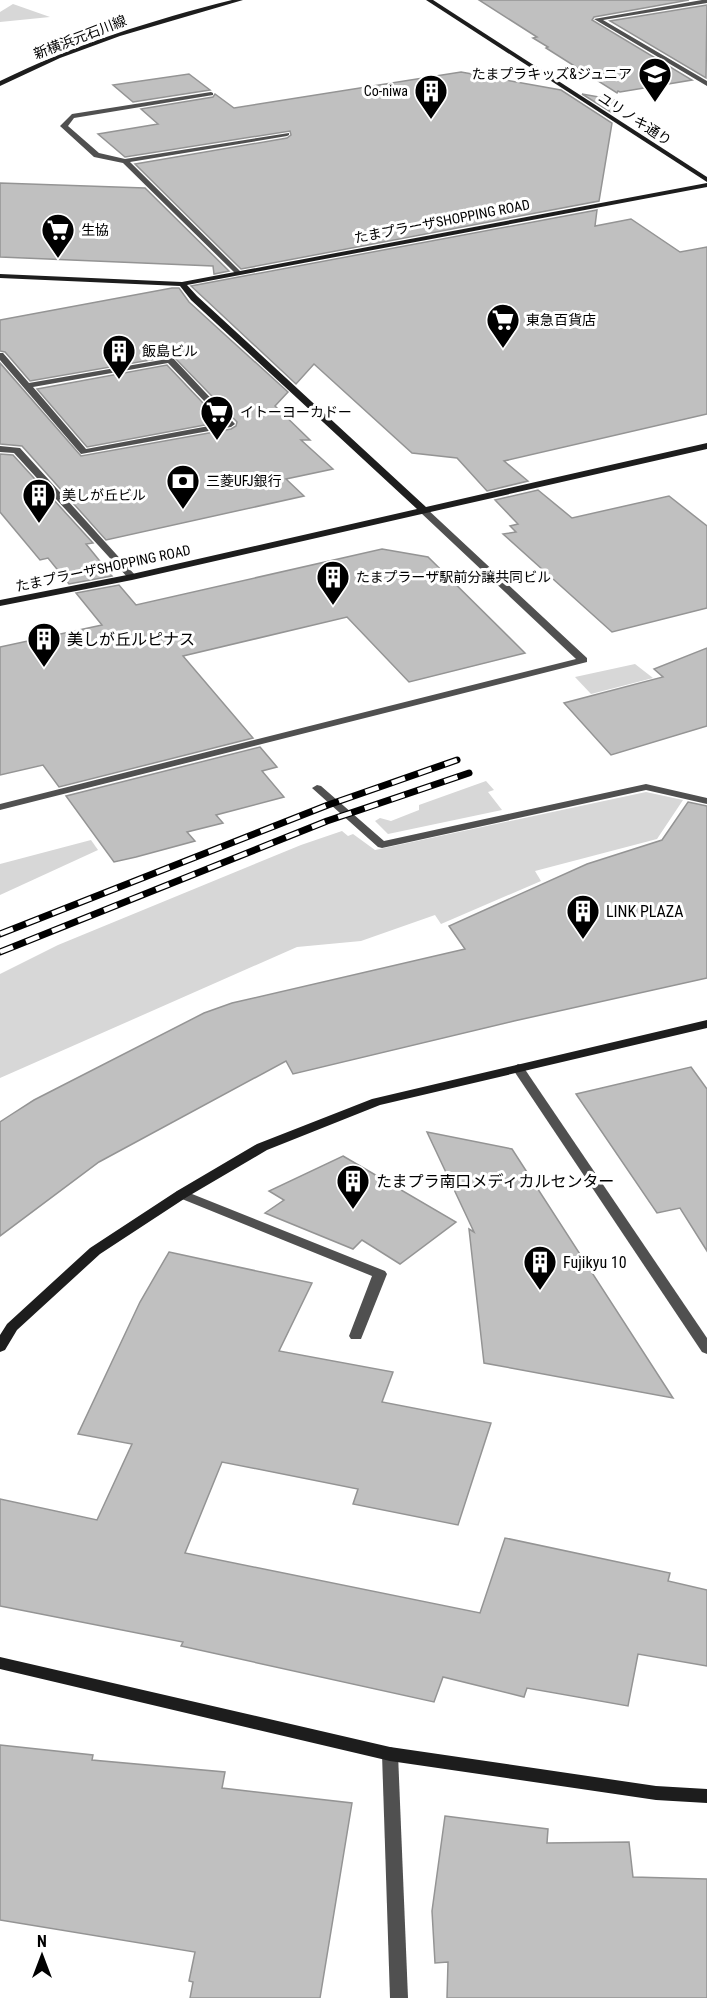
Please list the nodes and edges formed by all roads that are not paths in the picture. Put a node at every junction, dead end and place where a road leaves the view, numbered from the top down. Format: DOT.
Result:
graph roads {
  1 [pos="240,0"];
  2 [pos="429,0"];
  3 [pos="707,1"];
  4 [pos="0,84"];
  5 [pos="707,84"];
  6 [pos="211,94"];
  7 [pos="287,134"];
  8 [pos="125,161"];
  9 [pos="707,180"];
  10 [pos="707,185"];
  11 [pos="237,273"];
  12 [pos="0,276"];
  13 [pos="182,284"];
  14 [pos="0,355"];
  15 [pos="26,386"];
  16 [pos="707,446"];
  17 [pos="0,449"];
  18 [pos="423,510"];
  19 [pos="132,577"];
  20 [pos="0,603"];
  21 [pos="317,788"];
  22 [pos="707,801"];
  23 [pos="0,807"];
  24 [pos="707,1024"];
  25 [pos="518,1068"];
  26 [pos="182,1194"];
  27 [pos="356,1336"];
  28 [pos="0,1347"];
  29 [pos="707,1349"];
  30 [pos="0,1663"];
  31 [pos="390,1754"];
  32 [pos="707,1796"];
  33 [pos="399,1998"];
  1 -- 4 [label="street, 新横浜元石川線"];
  2 -- 9 [label="street, ユリノキ通り"];
  3 -- 5 [label="street"];
  6 -- 8 [label="street"];
  7 -- 8 [label="street"];
  8 -- 11 [label="street"];
  10 -- 11 [label="street, たまプラーザSHOPPING ROAD"];
  11 -- 13 [label="street, たまプラーザSHOPPING ROAD"];
  12 -- 13 [label="street, たまプラーザSHOPPING ROAD"];
  13 -- 18 [label="street"];
  14 -- 15 [label="street"];
  15 -- 15 [label="street"];
  16 -- 18 [label="street, たまプラーザSHOPPING ROAD"];
  17 -- 19 [label="street"];
  18 -- 19 [label="street, たまプラーザSHOPPING ROAD"];
  18 -- 23 [label="street"];
  19 -- 20 [label="street, たまプラーザSHOPPING ROAD"];
  21 -- 22 [label="street"];
  24 -- 25 [label="street"];
  25 -- 26 [label="street"];
  25 -- 29 [label="street"];
  26 -- 27 [label="street"];
  26 -- 28 [label="street"];
  30 -- 31 [label="street"];
  31 -- 32 [label="street"];
  31 -- 33 [label="street"];
}
